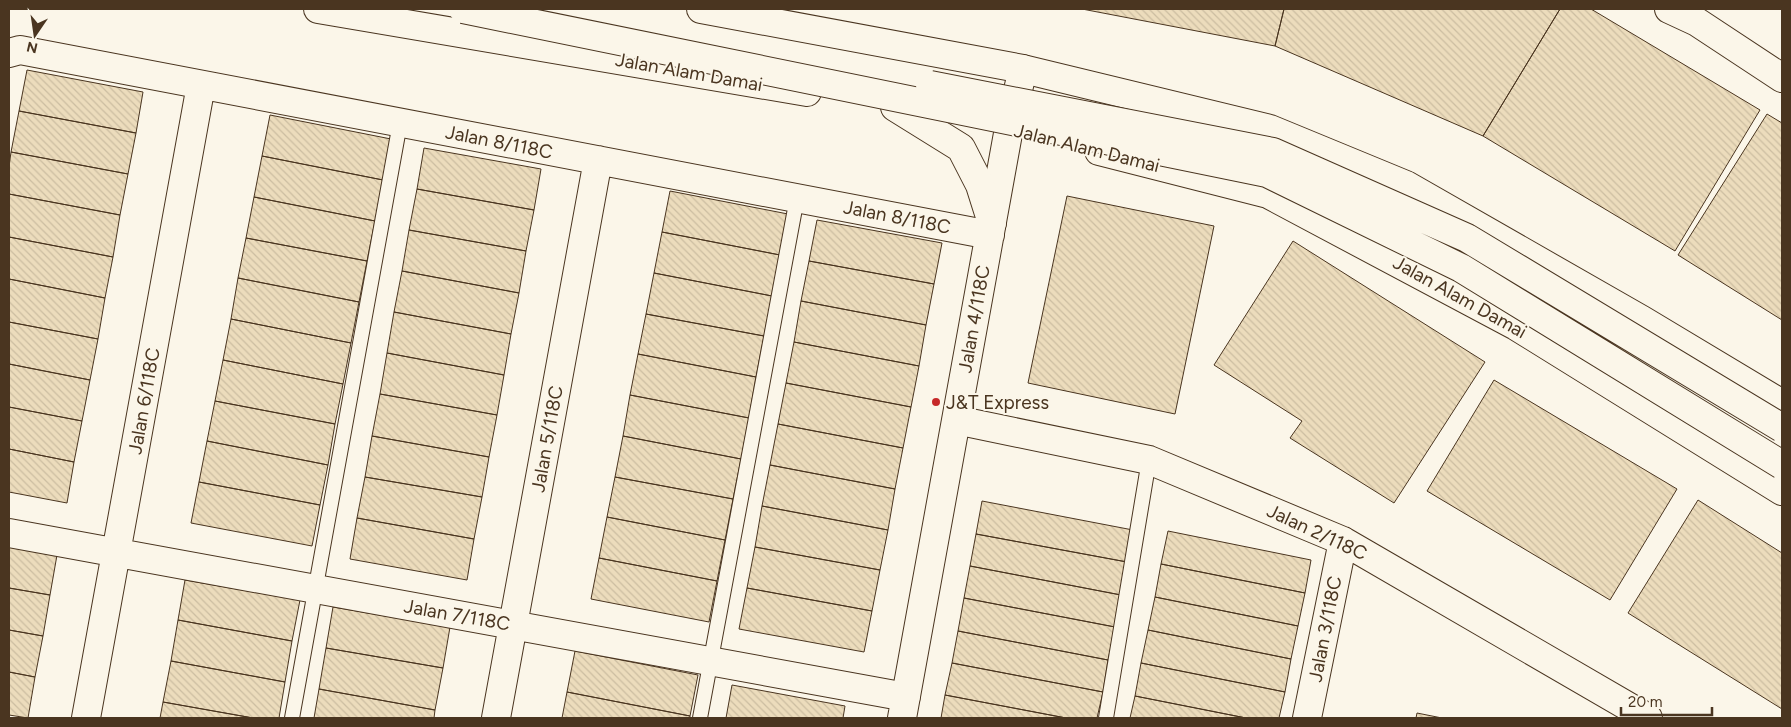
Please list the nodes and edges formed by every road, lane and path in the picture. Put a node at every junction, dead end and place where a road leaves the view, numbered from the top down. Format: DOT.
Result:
graph roads {
  1 [pos="318,9"];
  2 [pos="463,9"];
  3 [pos="543,9"];
  4 [pos="701,9"];
  5 [pos="1669,9"];
  6 [pos="9,53"];
  7 [pos="1023,68"];
  8 [pos="1782,78"];
  9 [pos="201,85"];
  10 [pos="895,107"];
  11 [pos="400,123"];
  12 [pos="1009,128"];
  13 [pos="598,160"];
  14 [pos="797,198"];
  15 [pos="991,229"];
  16 [pos="1782,404"];
  17 [pos="956,420"];
  18 [pos="1782,428"];
  19 [pos="1149,460"];
  20 [pos="1782,465"];
  21 [pos="1782,490"];
  22 [pos="9,533"];
  23 [pos="1343,540"];
  24 [pos="116,553"];
  25 [pos="316,589"];
  26 [pos="513,625"];
  27 [pos="709,661"];
  28 [pos="904,708"];
  29 [pos="86,718"];
  30 [pos="292,718"];
  31 [pos="496,718"];
  32 [pos="700,718"];
  33 [pos="1106,718"];
  34 [pos="1307,718"];
  35 [pos="1648,718"];
  1 -- 10 [label="main road, Jalan Alam Damai"];
  2 -- 20 [label="main road, bridge"];
  3 -- 18 [label="main road, bridge"];
  4 -- 7 [label="main road"];
  5 -- 8 [label="main road"];
  6 -- 9 [label="main road, Jalan 8/118C"];
  7 -- 12 [label="main road, Jalan 4/118C"];
  7 -- 16 [label="main road"];
  9 -- 11 [label="main road, Jalan 8/118C"];
  9 -- 24 [label="main road, Jalan 6/118C"];
  10 -- 12 [label="main road, Jalan Alam Damai"];
  10 -- 15 [label="main road"];
  11 -- 13 [label="main road, Jalan 8/118C"];
  11 -- 25 [label="lane"];
  12 -- 15 [label="main road, Jalan 4/118C"];
  12 -- 21 [label="main road, Jalan Alam Damai"];
  13 -- 14 [label="main road, Jalan 8/118C"];
  13 -- 26 [label="main road, Jalan 5/118C"];
  14 -- 15 [label="main road, Jalan 8/118C"];
  14 -- 27 [label="lane"];
  15 -- 17 [label="main road, Jalan 4/118C"];
  17 -- 19 [label="main road, Jalan 2/118C"];
  17 -- 28 [label="main road, Jalan 4/118C"];
  19 -- 23 [label="main road, Jalan 2/118C"];
  19 -- 33 [label="lane"];
  22 -- 24 [label="main road, Jalan 7/118C"];
  23 -- 34 [label="main road, Jalan 3/118C"];
  23 -- 35 [label="main road, Jalan 2/118C"];
  24 -- 25 [label="main road, Jalan 7/118C"];
  24 -- 29 [label="main road, Jalan 6/118C"];
  25 -- 26 [label="main road, Jalan 7/118C"];
  25 -- 30 [label="lane"];
  26 -- 27 [label="main road, Jalan 7/118C"];
  26 -- 31 [label="main road, Jalan 5/118C"];
  27 -- 28 [label="main road, Jalan 7/118C"];
  27 -- 32 [label="lane"];
}
